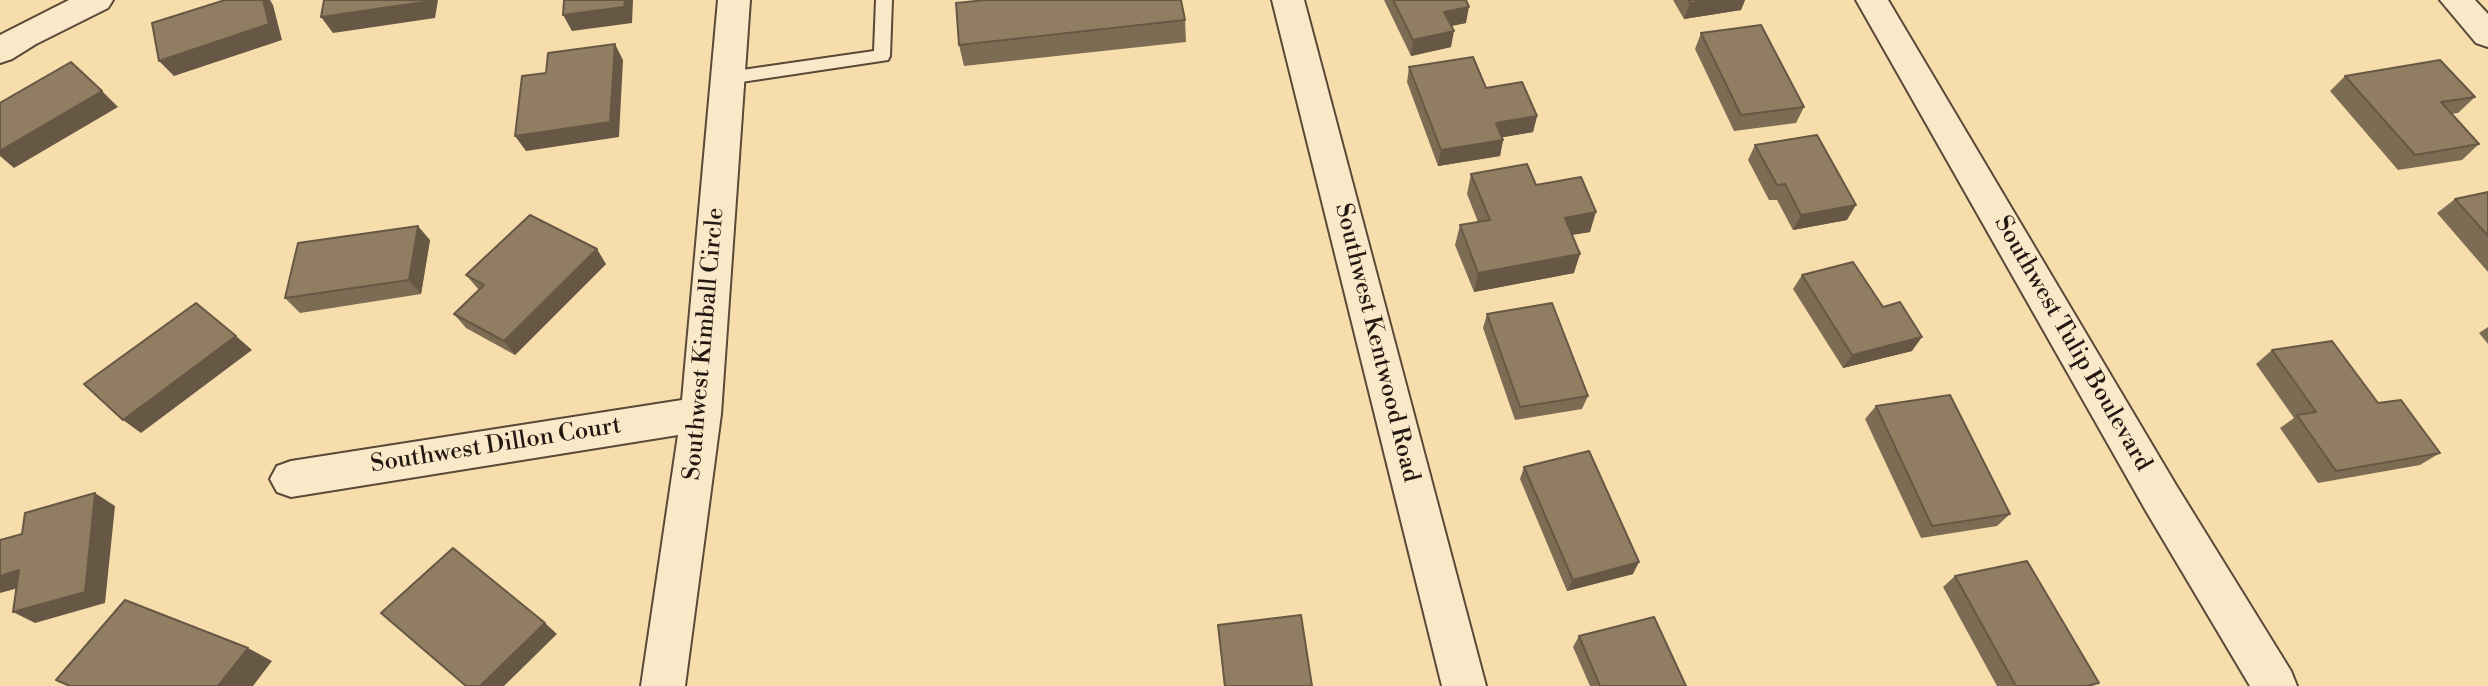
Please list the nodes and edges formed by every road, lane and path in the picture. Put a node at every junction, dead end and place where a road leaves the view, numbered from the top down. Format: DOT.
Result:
graph roads {
  1 [pos="97,0"];
  2 [pos="734,0"];
  3 [pos="884,0"];
  4 [pos="1288,0"];
  5 [pos="1872,0"];
  6 [pos="2456,0"];
  7 [pos="2488,35"];
  8 [pos="0,51"];
  9 [pos="728,78"];
  10 [pos="701,414"];
  11 [pos="291,479"];
  12 [pos="663,686"];
  13 [pos="1464,686"];
  14 [pos="2275,686"];
  1 -- 8 [label="street"];
  2 -- 9 [label="street, Southwest Kimball Circle"];
  3 -- 9 [label="lane"];
  4 -- 13 [label="street, Southwest Kentwood Road"];
  5 -- 14 [label="street, Southwest Tulip Boulevard"];
  6 -- 7 [label="street"];
  9 -- 10 [label="street, Southwest Kimball Circle"];
  10 -- 11 [label="street, Southwest Dillon Court"];
  10 -- 12 [label="street, Southwest Kimball Circle"];
}
